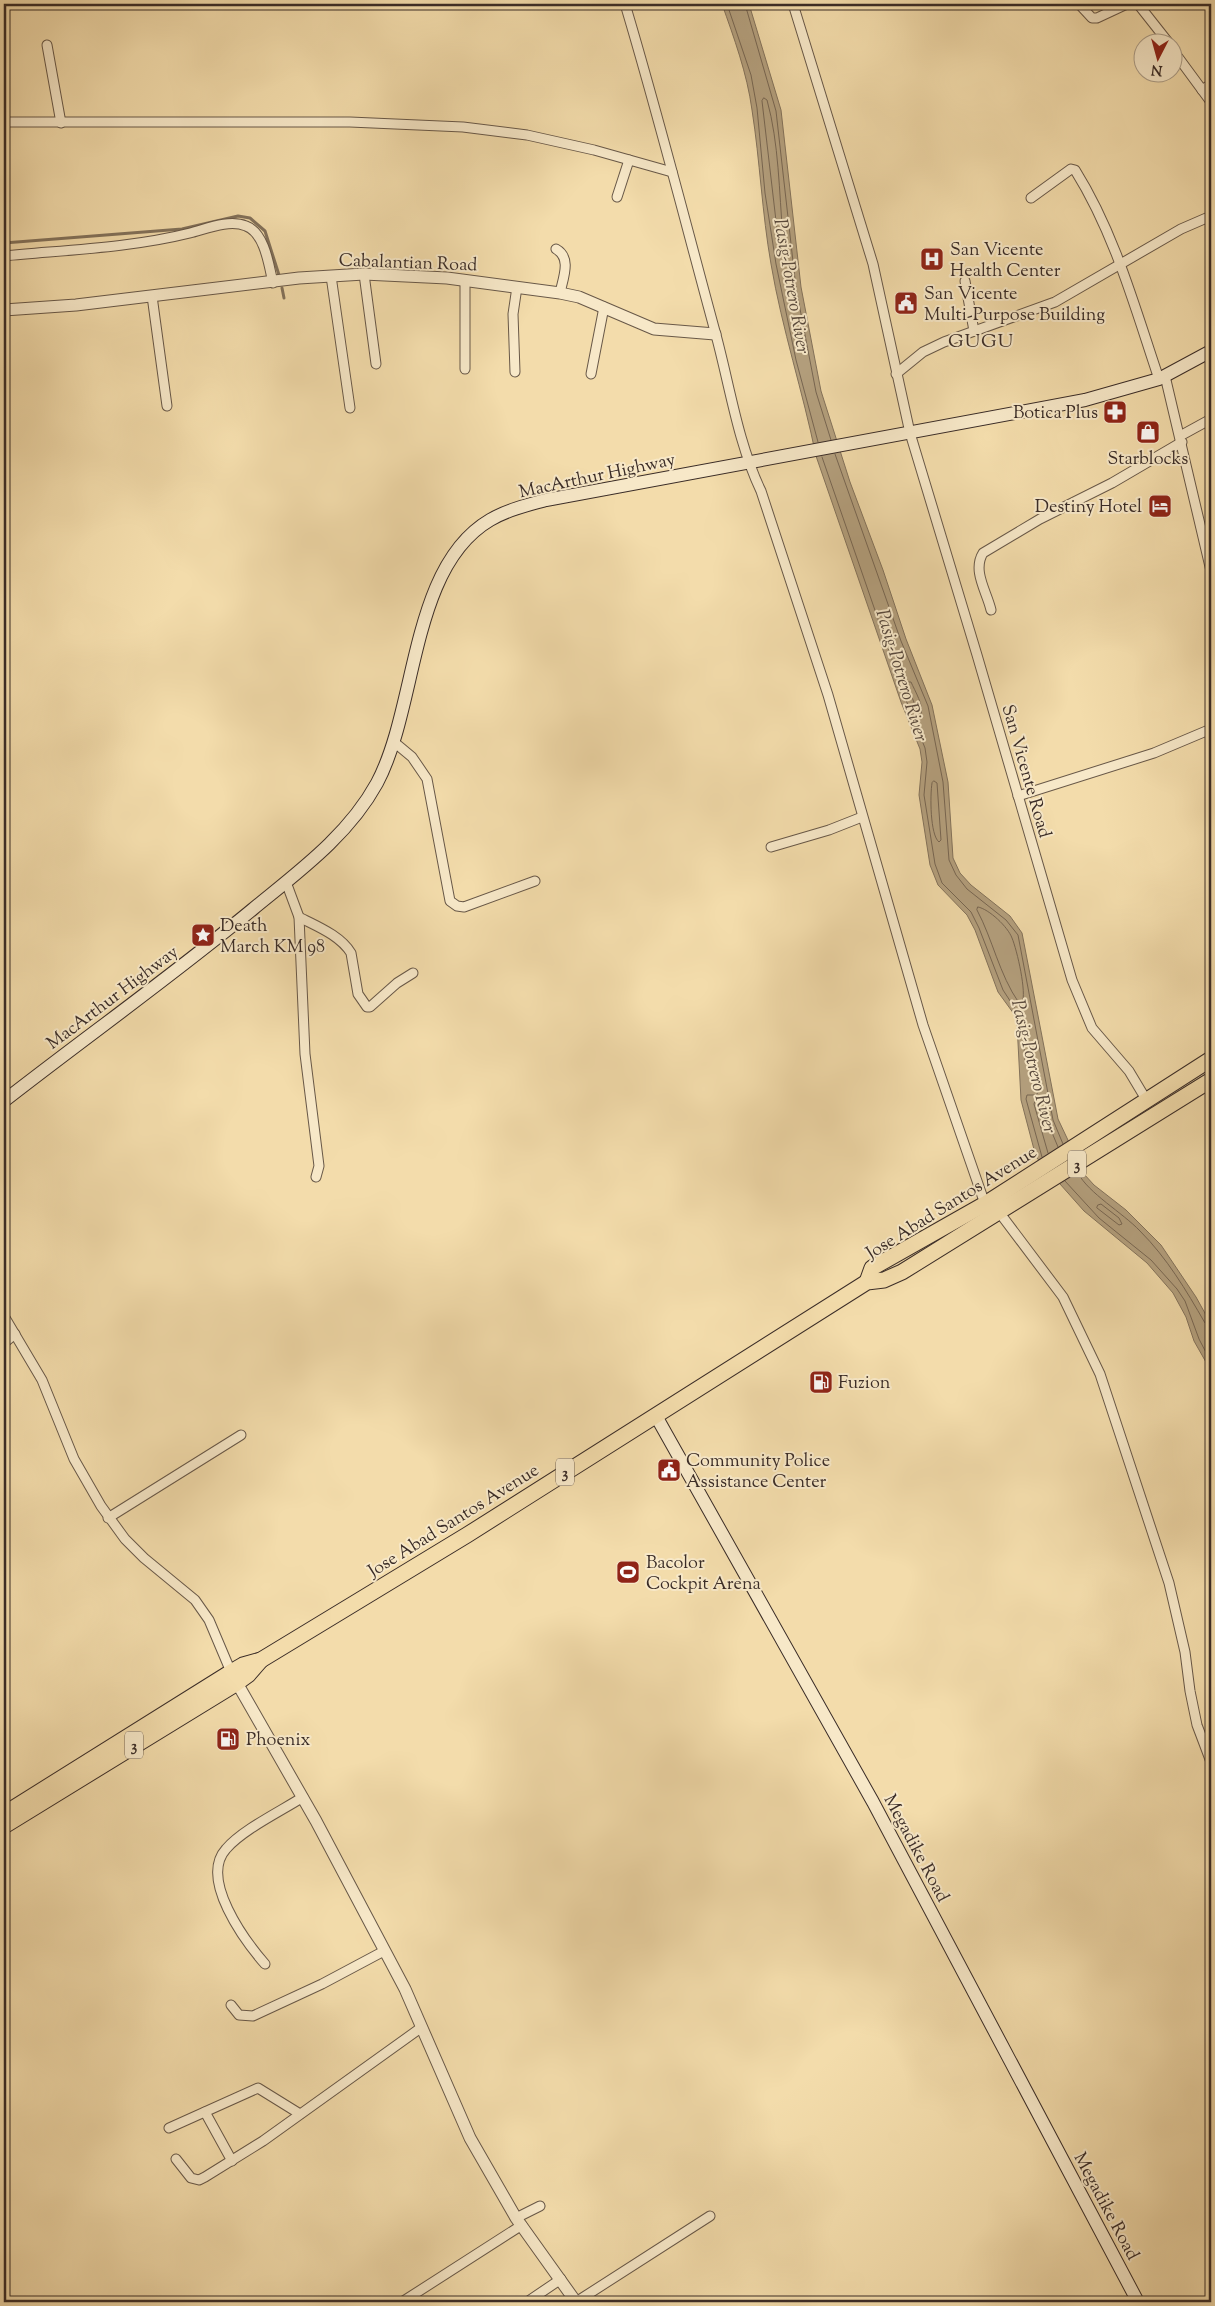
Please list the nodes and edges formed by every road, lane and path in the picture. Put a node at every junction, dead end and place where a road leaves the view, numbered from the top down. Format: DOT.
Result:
graph roads {
  1 [pos="626,4"];
  2 [pos="793,4"];
  3 [pos="1079,4"];
  4 [pos="1127,4"];
  5 [pos="1138,4"];
  6 [pos="1160,32"];
  7 [pos="47,45"];
  8 [pos="1182,63"];
  9 [pos="1211,84"];
  10 [pos="1202,90"];
  11 [pos="1211,102"];
  12 [pos="4,122"];
  13 [pos="61,123"];
  14 [pos="629,160"];
  15 [pos="672,172"];
  16 [pos="617,197"];
  17 [pos="1031,198"];
  18 [pos="1211,216"];
  19 [pos="556,249"];
  20 [pos="4,256"];
  21 [pos="1120,266"];
  22 [pos="364,274"];
  23 [pos="331,276"];
  24 [pos="465,280"];
  25 [pos="965,281"];
  26 [pos="273,283"];
  27 [pos="517,287"];
  28 [pos="560,293"];
  29 [pos="152,296"];
  30 [pos="604,307"];
  31 [pos="4,310"];
  32 [pos="974,332"];
  33 [pos="715,334"];
  34 [pos="1211,351"];
  35 [pos="376,364"];
  36 [pos="465,369"];
  37 [pos="515,372"];
  38 [pos="591,374"];
  39 [pos="896,374"];
  40 [pos="1162,377"];
  41 [pos="168,406"];
  42 [pos="350,408"];
  43 [pos="1211,419"];
  44 [pos="908,434"];
  45 [pos="1181,439"];
  46 [pos="751,463"];
  47 [pos="1211,571"];
  48 [pos="991,610"];
  49 [pos="1211,729"];
  50 [pos="394,742"];
  51 [pos="1018,796"];
  52 [pos="862,816"];
  53 [pos="771,847"];
  54 [pos="535,881"];
  55 [pos="286,882"];
  56 [pos="299,916"];
  57 [pos="413,973"];
  58 [pos="1211,1059"];
  59 [pos="1211,1080"];
  60 [pos="4,1101"];
  61 [pos="1144,1104"];
  62 [pos="316,1177"];
  63 [pos="996,1205"];
  64 [pos="4,1316"];
  65 [pos="15,1334"];
  66 [pos="4,1342"];
  67 [pos="656,1416"];
  68 [pos="241,1435"];
  69 [pos="108,1518"];
  70 [pos="234,1677"];
  71 [pos="1211,1762"];
  72 [pos="303,1797"];
  73 [pos="4,1814"];
  74 [pos="4,1826"];
  75 [pos="384,1951"];
  76 [pos="266,1964"];
  77 [pos="231,2005"];
  78 [pos="422,2026"];
  79 [pos="205,2112"];
  80 [pos="300,2114"];
  81 [pos="169,2128"];
  82 [pos="176,2159"];
  83 [pos="232,2161"];
  84 [pos="540,2206"];
  85 [pos="710,2216"];
  86 [pos="519,2222"];
  87 [pos="561,2279"];
  88 [pos="402,2302"];
  89 [pos="527,2302"];
  90 [pos="576,2302"];
  91 [pos="1138,2302"];
  1 -- 15 [label="street"];
  2 -- 39 [label="street, San Vicente Road"];
  3 -- 4 [label="street"];
  5 -- 6 [label="street"];
  7 -- 13 [label="street"];
  8 -- 10 [label="street"];
  9 -- 10 [label="street"];
  10 -- 11 [label="street"];
  12 -- 13 [label="street"];
  13 -- 14 [label="street"];
  14 -- 15 [label="street"];
  14 -- 16 [label="street"];
  15 -- 33 [label="street"];
  17 -- 21 [label="street"];
  18 -- 21 [label="street"];
  19 -- 28 [label="street"];
  20 -- 26 [label="street"];
  21 -- 32 [label="street"];
  21 -- 40 [label="street"];
  22 -- 23 [label="street, Cabalantian Road"];
  22 -- 24 [label="street, Cabalantian Road"];
  22 -- 35 [label="street"];
  23 -- 26 [label="street, Cabalantian Road"];
  23 -- 42 [label="street"];
  24 -- 27 [label="street, Cabalantian Road"];
  24 -- 36 [label="street"];
  25 -- 32 [label="street"];
  26 -- 29 [label="street, Cabalantian Road"];
  27 -- 28 [label="street, Cabalantian Road"];
  27 -- 37 [label="street"];
  28 -- 30 [label="street, Cabalantian Road"];
  29 -- 31 [label="street, Cabalantian Road"];
  29 -- 41 [label="street"];
  30 -- 33 [label="street, Cabalantian Road"];
  30 -- 38 [label="street"];
  32 -- 39 [label="street"];
  33 -- 46 [label="street"];
  34 -- 40 [label="main road, MacArthur Highway"];
  39 -- 44 [label="street, San Vicente Road"];
  40 -- 44 [label="main road, MacArthur Highway"];
  40 -- 45 [label="street"];
  43 -- 45 [label="street"];
  44 -- 46 [label="main road, MacArthur Highway"];
  44 -- 51 [label="street, San Vicente Road"];
  45 -- 47 [label="street"];
  45 -- 48 [label="street"];
  46 -- 50 [label="main road, MacArthur Highway"];
  46 -- 52 [label="street"];
  49 -- 51 [label="street"];
  50 -- 54 [label="street"];
  50 -- 55 [label="main road, MacArthur Highway"];
  51 -- 61 [label="street, San Vicente Road"];
  52 -- 53 [label="street"];
  52 -- 63 [label="street"];
  55 -- 56 [label="street"];
  55 -- 60 [label="main road, MacArthur Highway"];
  56 -- 57 [label="street"];
  56 -- 62 [label="street"];
  58 -- 61 [label="highway, Jose Abad Santos Avenue / 3"];
  59 -- 63 [label="highway, Jose Abad Santos Avenue / 3"];
  61 -- 63 [label="highway, Jose Abad Santos Avenue / 3"];
  63 -- 67 [label="highway, Jose Abad Santos Avenue / 3"];
  63 -- 71 [label="street"];
  64 -- 65 [label="street"];
  65 -- 66 [label="street"];
  65 -- 69 [label="street"];
  67 -- 70 [label="highway, Jose Abad Santos Avenue / 3"];
  67 -- 91 [label="main road, Megadike Road"];
  68 -- 69 [label="street"];
  69 -- 70 [label="street"];
  70 -- 72 [label="street"];
  70 -- 73 [label="highway, Jose Abad Santos Avenue / 3"];
  70 -- 74 [label="highway, Jose Abad Santos Avenue / 3"];
  72 -- 75 [label="street"];
  72 -- 76 [label="street"];
  75 -- 77 [label="street"];
  75 -- 78 [label="street"];
  78 -- 80 [label="street"];
  78 -- 86 [label="street"];
  79 -- 80 [label="street"];
  79 -- 81 [label="street"];
  79 -- 83 [label="street"];
  80 -- 83 [label="street"];
  82 -- 83 [label="street"];
  84 -- 86 [label="street"];
  85 -- 90 [label="street"];
  86 -- 87 [label="street"];
  86 -- 88 [label="street"];
  87 -- 89 [label="street"];
  87 -- 90 [label="street"];
}
